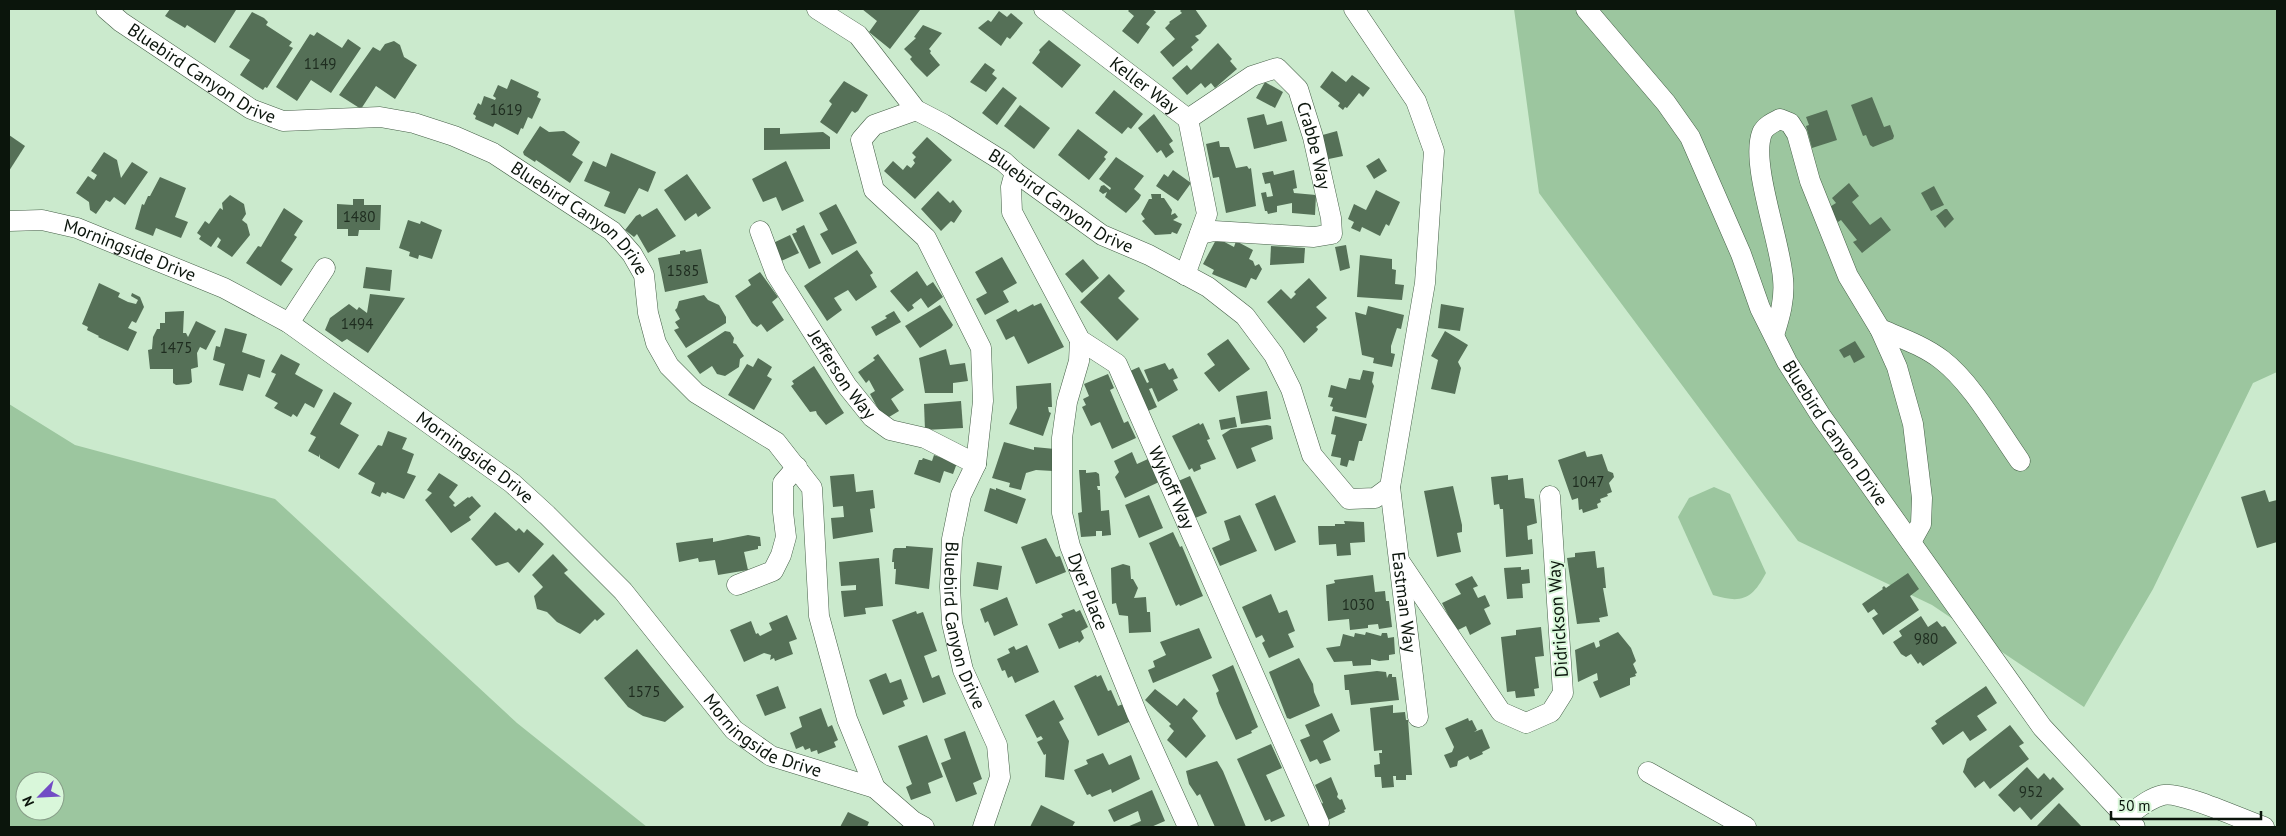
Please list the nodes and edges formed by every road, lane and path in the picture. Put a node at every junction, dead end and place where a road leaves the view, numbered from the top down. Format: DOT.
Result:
graph roads {
  1 [pos="106,9"];
  2 [pos="817,9"];
  3 [pos="1044,9"];
  4 [pos="1354,9"];
  5 [pos="1586,9"];
  6 [pos="916,110"];
  7 [pos="1188,119"];
  8 [pos="1015,172"];
  9 [pos="9,221"];
  10 [pos="760,231"];
  11 [pos="1200,234"];
  12 [pos="325,268"];
  13 [pos="1185,274"];
  14 [pos="289,322"];
  15 [pos="1880,329"];
  16 [pos="1774,335"];
  17 [pos="1080,340"];
  18 [pos="2020,461"];
  19 [pos="976,464"];
  20 [pos="797,466"];
  21 [pos="1390,487"];
  22 [pos="1550,496"];
  23 [pos="1911,542"];
  24 [pos="1400,562"];
  25 [pos="737,585"];
  26 [pos="1418,717"];
  27 [pos="1648,772"];
  28 [pos="875,788"];
  29 [pos="2130,822"];
  30 [pos="1319,823"];
  31 [pos="924,827"];
  32 [pos="983,827"];
  33 [pos="1188,827"];
  34 [pos="1746,827"];
  35 [pos="2264,827"];
  1 -- 20 [label="street, Bluebird Canyon Drive"];
  2 -- 6 [label="street"];
  3 -- 7 [label="street, Keller Way"];
  4 -- 21 [label="street"];
  5 -- 16 [label="street, Bluebird Canyon Drive"];
  6 -- 8 [label="street, Bluebird Canyon Drive"];
  6 -- 19 [label="street, Bluebird Canyon Drive"];
  7 -- 11 [label="street, Keller Way"];
  7 -- 11 [label="street, Crabbe Way"];
  8 -- 13 [label="street, Bluebird Canyon Drive"];
  8 -- 17 [label="street, Wykoff Way"];
  9 -- 14 [label="street, Morningside Drive"];
  10 -- 19 [label="street, Jefferson Way"];
  11 -- 13 [label="street, Keller Way"];
  12 -- 14 [label="street"];
  13 -- 21 [label="street, Bluebird Canyon Drive"];
  14 -- 28 [label="street, Morningside Drive"];
  15 -- 16 [label="street"];
  15 -- 18 [label="street"];
  15 -- 23 [label="street"];
  16 -- 23 [label="street, Bluebird Canyon Drive"];
  17 -- 30 [label="street, Wykoff Way"];
  17 -- 33 [label="street, Dyer Place"];
  19 -- 32 [label="street, Bluebird Canyon Drive"];
  20 -- 25 [label="street"];
  20 -- 28 [label="street, Bluebird Canyon Drive"];
  21 -- 24 [label="street, Eastman Way"];
  22 -- 24 [label="street, Didrickson Way"];
  23 -- 29 [label="street, Bluebird Canyon Drive"];
  24 -- 26 [label="street, Eastman Way"];
  27 -- 34 [label="street"];
  28 -- 31 [label="street, Bluebird Canyon Drive"];
  29 -- 35 [label="street"];
}
